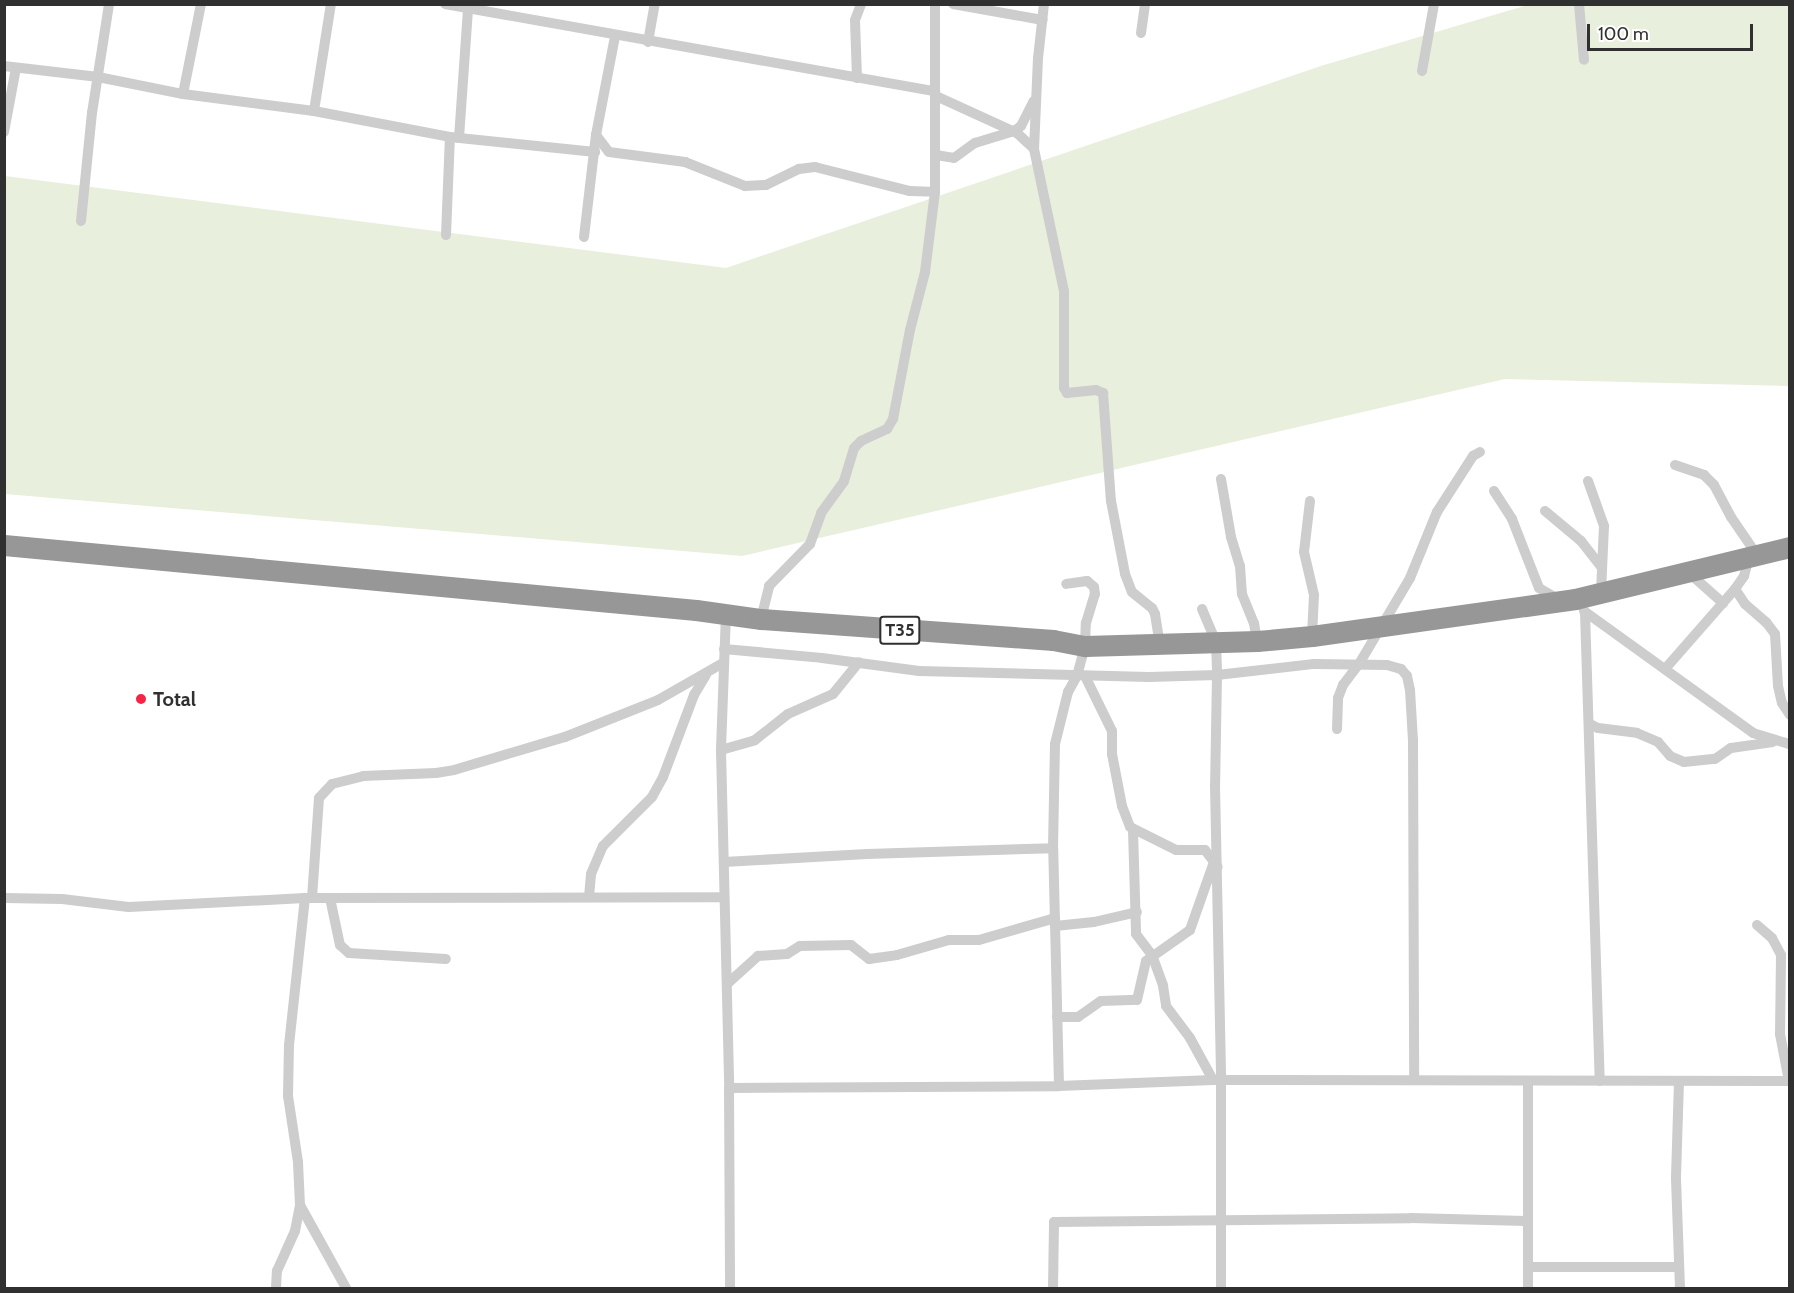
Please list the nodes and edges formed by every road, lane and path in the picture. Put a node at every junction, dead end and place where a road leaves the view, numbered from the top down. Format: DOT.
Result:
graph roads {
  1 [pos="109,4"];
  2 [pos="201,4"];
  3 [pos="331,4"];
  4 [pos="445,4"];
  5 [pos="655,4"];
  6 [pos="861,4"];
  7 [pos="936,4"];
  8 [pos="953,4"];
  9 [pos="1044,4"];
  10 [pos="1146,4"];
  11 [pos="1434,4"];
  12 [pos="1579,4"];
  13 [pos="468,9"];
  14 [pos="1043,20"];
  15 [pos="1142,33"];
  16 [pos="615,36"];
  17 [pos="648,42"];
  18 [pos="1584,60"];
  19 [pos="10,67"];
  20 [pos="1422,71"];
  21 [pos="98,77"];
  22 [pos="857,78"];
  23 [pos="183,94"];
  24 [pos="935,94"];
  25 [pos="1037,96"];
  26 [pos="314,111"];
  27 [pos="1014,131"];
  28 [pos="4,132"];
  29 [pos="596,135"];
  30 [pos="454,138"];
  31 [pos="1034,149"];
  32 [pos="595,152"];
  33 [pos="936,155"];
  34 [pos="935,192"];
  35 [pos="81,222"];
  36 [pos="446,235"];
  37 [pos="584,237"];
  38 [pos="1480,452"];
  39 [pos="1675,465"];
  40 [pos="1221,479"];
  41 [pos="1588,481"];
  42 [pos="1494,491"];
  43 [pos="1310,501"];
  44 [pos="1545,512"];
  45 [pos="4,545"];
  46 [pos="1790,547"];
  47 [pos="1753,556"];
  48 [pos="1602,568"];
  49 [pos="1688,572"];
  50 [pos="1066,584"];
  51 [pos="1735,589"];
  52 [pos="1601,592"];
  53 [pos="1722,603"];
  54 [pos="1574,604"];
  55 [pos="1202,609"];
  56 [pos="726,613"];
  57 [pos="761,619"];
  58 [pos="1381,626"];
  59 [pos="1312,636"];
  60 [pos="1216,642"];
  61 [pos="1257,642"];
  62 [pos="1160,645"];
  63 [pos="1085,646"];
  64 [pos="724,649"];
  65 [pos="859,662"];
  66 [pos="723,663"];
  67 [pos="1359,664"];
  68 [pos="1665,669"];
  69 [pos="708,671"];
  70 [pos="1217,675"];
  71 [pos="1081,676"];
  72 [pos="1790,715"];
  73 [pos="1590,723"];
  74 [pos="1337,729"];
  75 [pos="1774,741"];
  76 [pos="1790,744"];
  77 [pos="721,750"];
  78 [pos="1133,830"];
  79 [pos="1053,848"];
  80 [pos="724,862"];
  81 [pos="1216,864"];
  82 [pos="589,897"];
  83 [pos="723,897"];
  84 [pos="4,898"];
  85 [pos="308,898"];
  86 [pos="330,898"];
  87 [pos="1137,912"];
  88 [pos="1055,922"];
  89 [pos="1757,925"];
  90 [pos="1152,955"];
  91 [pos="446,960"];
  92 [pos="727,984"];
  93 [pos="1057,1017"];
  94 [pos="1414,1079"];
  95 [pos="1217,1080"];
  96 [pos="1528,1081"];
  97 [pos="1600,1081"];
  98 [pos="1679,1081"];
  99 [pos="1789,1082"];
  100 [pos="1059,1086"];
  101 [pos="729,1088"];
  102 [pos="300,1204"];
  103 [pos="1221,1220"];
  104 [pos="1527,1221"];
  105 [pos="1528,1267"];
  106 [pos="1679,1267"];
  107 [pos="276,1288"];
  108 [pos="346,1288"];
  109 [pos="730,1288"];
  110 [pos="1053,1288"];
  111 [pos="1221,1288"];
  112 [pos="1528,1288"];
  113 [pos="1680,1288"];
  1 -- 21 [label="street"];
  2 -- 23 [label="street"];
  3 -- 26 [label="street"];
  4 -- 13 [label="street"];
  5 -- 17 [label="street"];
  6 -- 22 [label="street"];
  7 -- 24 [label="street"];
  8 -- 14 [label="street"];
  9 -- 14 [label="street"];
  10 -- 15 [label="street"];
  11 -- 20 [label="street"];
  12 -- 18 [label="street"];
  13 -- 16 [label="street"];
  13 -- 30 [label="street"];
  14 -- 25 [label="street"];
  16 -- 17 [label="street"];
  16 -- 29 [label="street"];
  17 -- 22 [label="street"];
  19 -- 21 [label="street"];
  19 -- 28 [label="street"];
  21 -- 23 [label="street"];
  21 -- 35 [label="street"];
  22 -- 24 [label="street"];
  23 -- 26 [label="street"];
  24 -- 27 [label="street"];
  24 -- 33 [label="street"];
  25 -- 27 [label="street"];
  25 -- 31 [label="street"];
  26 -- 30 [label="street"];
  27 -- 31 [label="street"];
  27 -- 33 [label="street"];
  29 -- 32 [label="street"];
  29 -- 34 [label="street"];
  30 -- 32 [label="street"];
  30 -- 36 [label="street"];
  31 -- 62 [label="street"];
  32 -- 37 [label="street"];
  33 -- 34 [label="street"];
  34 -- 57 [label="street"];
  38 -- 58 [label="street"];
  39 -- 47 [label="street"];
  40 -- 61 [label="street"];
  41 -- 48 [label="street"];
  42 -- 54 [label="street"];
  43 -- 59 [label="street"];
  44 -- 48 [label="street"];
  45 -- 56 [label="highway, T35"];
  46 -- 47 [label="highway, T35"];
  47 -- 49 [label="highway, T35"];
  47 -- 51 [label="street"];
  48 -- 52 [label="street"];
  49 -- 52 [label="highway, T35"];
  49 -- 53 [label="street"];
  50 -- 63 [label="street"];
  51 -- 53 [label="street"];
  51 -- 72 [label="street"];
  52 -- 54 [label="highway, T35"];
  53 -- 68 [label="street"];
  54 -- 58 [label="highway, T35"];
  54 -- 68 [label="street"];
  54 -- 73 [label="street"];
  55 -- 60 [label="street"];
  56 -- 57 [label="highway, T35"];
  56 -- 64 [label="street"];
  57 -- 63 [label="highway, T35"];
  58 -- 59 [label="highway, T35"];
  58 -- 67 [label="street"];
  59 -- 61 [label="highway, T35"];
  60 -- 61 [label="highway, T35"];
  60 -- 62 [label="highway, T35"];
  60 -- 70 [label="street"];
  62 -- 63 [label="highway, T35"];
  63 -- 71 [label="street"];
  64 -- 65 [label="street"];
  64 -- 66 [label="street"];
  65 -- 71 [label="street"];
  65 -- 77 [label="street"];
  66 -- 69 [label="street"];
  66 -- 77 [label="street"];
  67 -- 70 [label="street"];
  67 -- 74 [label="street"];
  67 -- 94 [label="street"];
  68 -- 75 [label="street"];
  69 -- 82 [label="street"];
  69 -- 85 [label="street"];
  70 -- 71 [label="street"];
  70 -- 81 [label="street"];
  71 -- 78 [label="street"];
  71 -- 79 [label="street"];
  73 -- 75 [label="street"];
  73 -- 97 [label="street"];
  75 -- 76 [label="street"];
  77 -- 80 [label="street"];
  78 -- 81 [label="street"];
  78 -- 87 [label="street"];
  79 -- 80 [label="street"];
  79 -- 88 [label="street"];
  80 -- 83 [label="street"];
  81 -- 90 [label="street"];
  81 -- 95 [label="street"];
  82 -- 83 [label="street"];
  82 -- 86 [label="street"];
  83 -- 92 [label="street"];
  84 -- 85 [label="street"];
  85 -- 86 [label="street"];
  85 -- 102 [label="street"];
  86 -- 91 [label="street"];
  87 -- 88 [label="street"];
  87 -- 90 [label="street"];
  88 -- 92 [label="street"];
  88 -- 93 [label="street"];
  89 -- 99 [label="street"];
  90 -- 93 [label="street"];
  90 -- 95 [label="street"];
  92 -- 101 [label="street"];
  93 -- 100 [label="street"];
  94 -- 95 [label="street"];
  94 -- 96 [label="street"];
  95 -- 100 [label="street"];
  95 -- 103 [label="street"];
  96 -- 97 [label="street"];
  96 -- 104 [label="street"];
  97 -- 98 [label="street"];
  98 -- 99 [label="street"];
  98 -- 106 [label="street"];
  100 -- 101 [label="street"];
  101 -- 109 [label="street"];
  102 -- 107 [label="street"];
  102 -- 108 [label="street"];
  103 -- 104 [label="street"];
  103 -- 110 [label="street"];
  103 -- 111 [label="street"];
  104 -- 105 [label="street"];
  105 -- 106 [label="street"];
  105 -- 112 [label="street"];
  106 -- 113 [label="street"];
}
